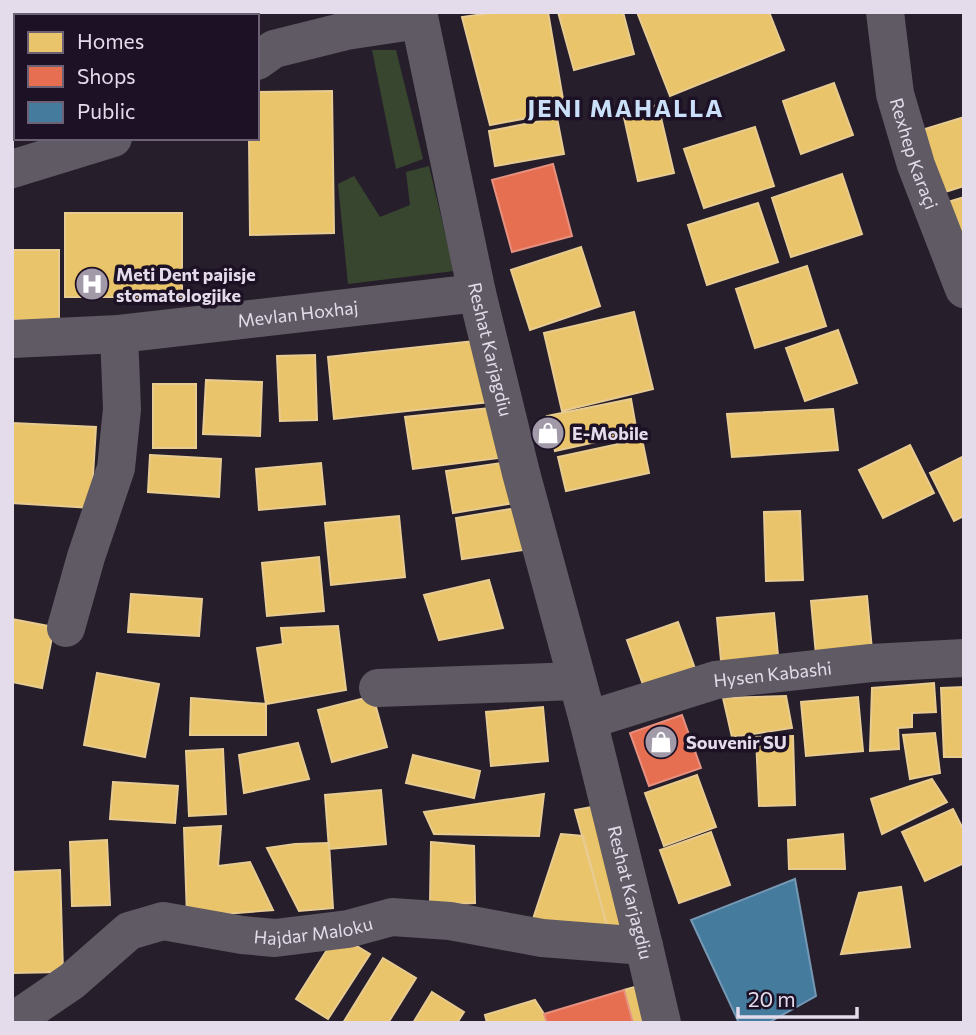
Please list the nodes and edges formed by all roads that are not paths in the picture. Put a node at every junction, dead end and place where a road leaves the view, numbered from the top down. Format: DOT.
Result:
graph roads {
  1 [pos="885,12"];
  2 [pos="419,16"];
  3 [pos="259,60"];
  4 [pos="106,140"];
  5 [pos="12,169"];
  6 [pos="964,289"];
  7 [pos="477,293"];
  8 [pos="119,334"];
  9 [pos="12,339"];
  10 [pos="66,628"];
  11 [pos="964,658"];
  12 [pos="577,681"];
  13 [pos="378,688"];
  14 [pos="588,720"];
  15 [pos="644,946"];
  16 [pos="12,1022"];
  17 [pos="662,1023"];
  1 -- 6 [label="street, Rexhep Karaçi"];
  2 -- 3 [label="street"];
  2 -- 7 [label="street, Reshat Karjagdiu"];
  4 -- 5 [label="street"];
  7 -- 8 [label="street, Mevlan Hoxhaj"];
  7 -- 12 [label="street, Reshat Karjagdiu"];
  8 -- 9 [label="street, Mevlan Hoxhaj"];
  8 -- 10 [label="street"];
  11 -- 14 [label="street, Hysen Kabashi"];
  12 -- 13 [label="street"];
  12 -- 14 [label="street, Reshat Karjagdiu"];
  14 -- 15 [label="street, Reshat Karjagdiu"];
  15 -- 16 [label="street, Hajdar Maloku"];
  15 -- 17 [label="street, Reshat Karjagdiu"];
}
